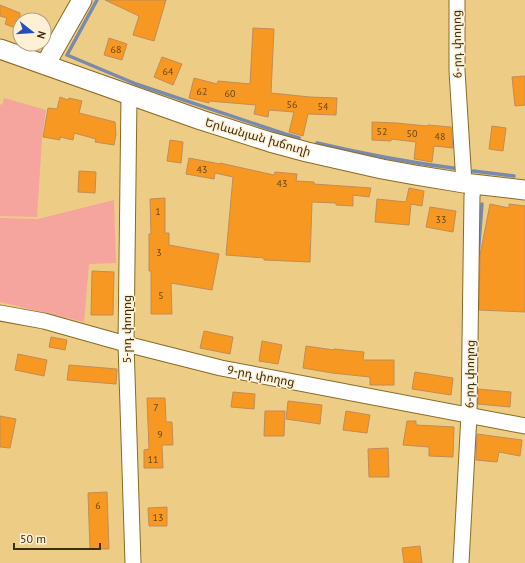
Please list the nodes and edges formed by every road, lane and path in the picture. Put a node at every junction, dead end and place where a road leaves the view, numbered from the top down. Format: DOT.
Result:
graph roads {
  1 [pos="82,0"];
  2 [pos="457,0"];
  3 [pos="0,49"];
  4 [pos="45,65"];
  5 [pos="129,95"];
  6 [pos="469,184"];
  7 [pos="525,190"];
  8 [pos="0,313"];
  9 [pos="126,344"];
  10 [pos="469,415"];
  11 [pos="525,426"];
  12 [pos="133,563"];
  13 [pos="461,563"];
  1 -- 4 [label="main road"];
  2 -- 6 [label="street, 6-րդ փողոց"];
  3 -- 4 [label="main road, Երևանյան խճուղի"];
  4 -- 5 [label="main road, Երևանյան խճուղի"];
  5 -- 6 [label="main road, Երևանյան խճուղի"];
  5 -- 9 [label="street, 5-րդ փողոց"];
  6 -- 7 [label="main road, Երևանյան խճուղի"];
  6 -- 10 [label="street, 6-րդ փողոց"];
  8 -- 9 [label="street, 9-րդ փողոց"];
  9 -- 10 [label="street, 9-րդ փողոց"];
  9 -- 12 [label="street, 5-րդ փողոց"];
  10 -- 11 [label="street, 9-րդ փողոց"];
  10 -- 13 [label="street, 6-րդ փողոց"];
}
